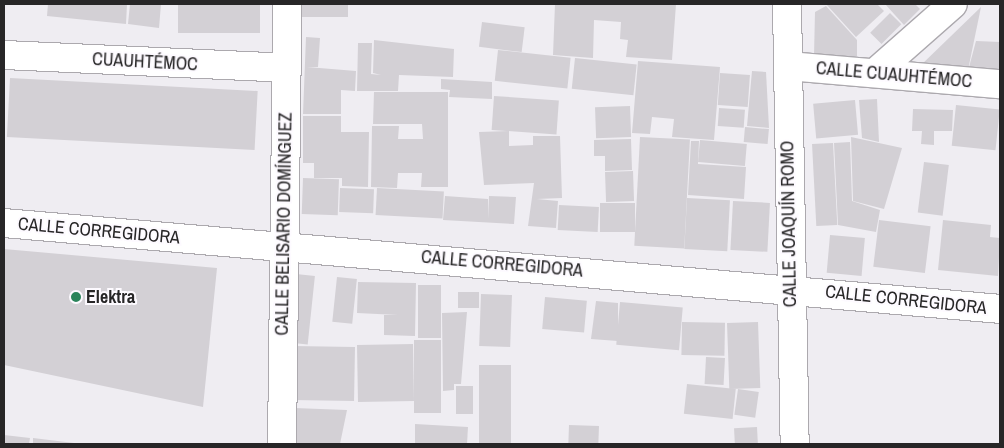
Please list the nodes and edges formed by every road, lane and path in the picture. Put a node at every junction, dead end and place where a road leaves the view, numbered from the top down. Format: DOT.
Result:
graph roads {
  1 [pos="287,4"];
  2 [pos="787,4"];
  3 [pos="953,4"];
  4 [pos="4,55"];
  5 [pos="788,66"];
  6 [pos="286,68"];
  7 [pos="877,71"];
  8 [pos="1000,84"];
  9 [pos="4,223"];
  10 [pos="282,246"];
  11 [pos="789,288"];
  12 [pos="1000,309"];
  13 [pos="282,444"];
  14 [pos="795,444"];
  1 -- 6 [label="street, CALLE BELISARIO DOMÍNGUEZ"];
  2 -- 5 [label="street, CALLE JOAQUÍN ROMO"];
  3 -- 7 [label="street"];
  4 -- 6 [label="street, CUAUHTÉMOC"];
  5 -- 7 [label="street, CALLE CUAUHTÉMOC"];
  5 -- 11 [label="street, CALLE JOAQUÍN ROMO"];
  6 -- 10 [label="street, CALLE BELISARIO DOMÍNGUEZ"];
  7 -- 8 [label="street, CALLE CUAUHTÉMOC"];
  9 -- 10 [label="street, CALLE CORREGIDORA"];
  10 -- 11 [label="street, CALLE CORREGIDORA"];
  10 -- 13 [label="street, CALLE BELISARIO DOMÍNGUEZ"];
  11 -- 12 [label="street, CALLE CORREGIDORA"];
  11 -- 14 [label="street, CALLE JOAQUÍN ROMO"];
}
